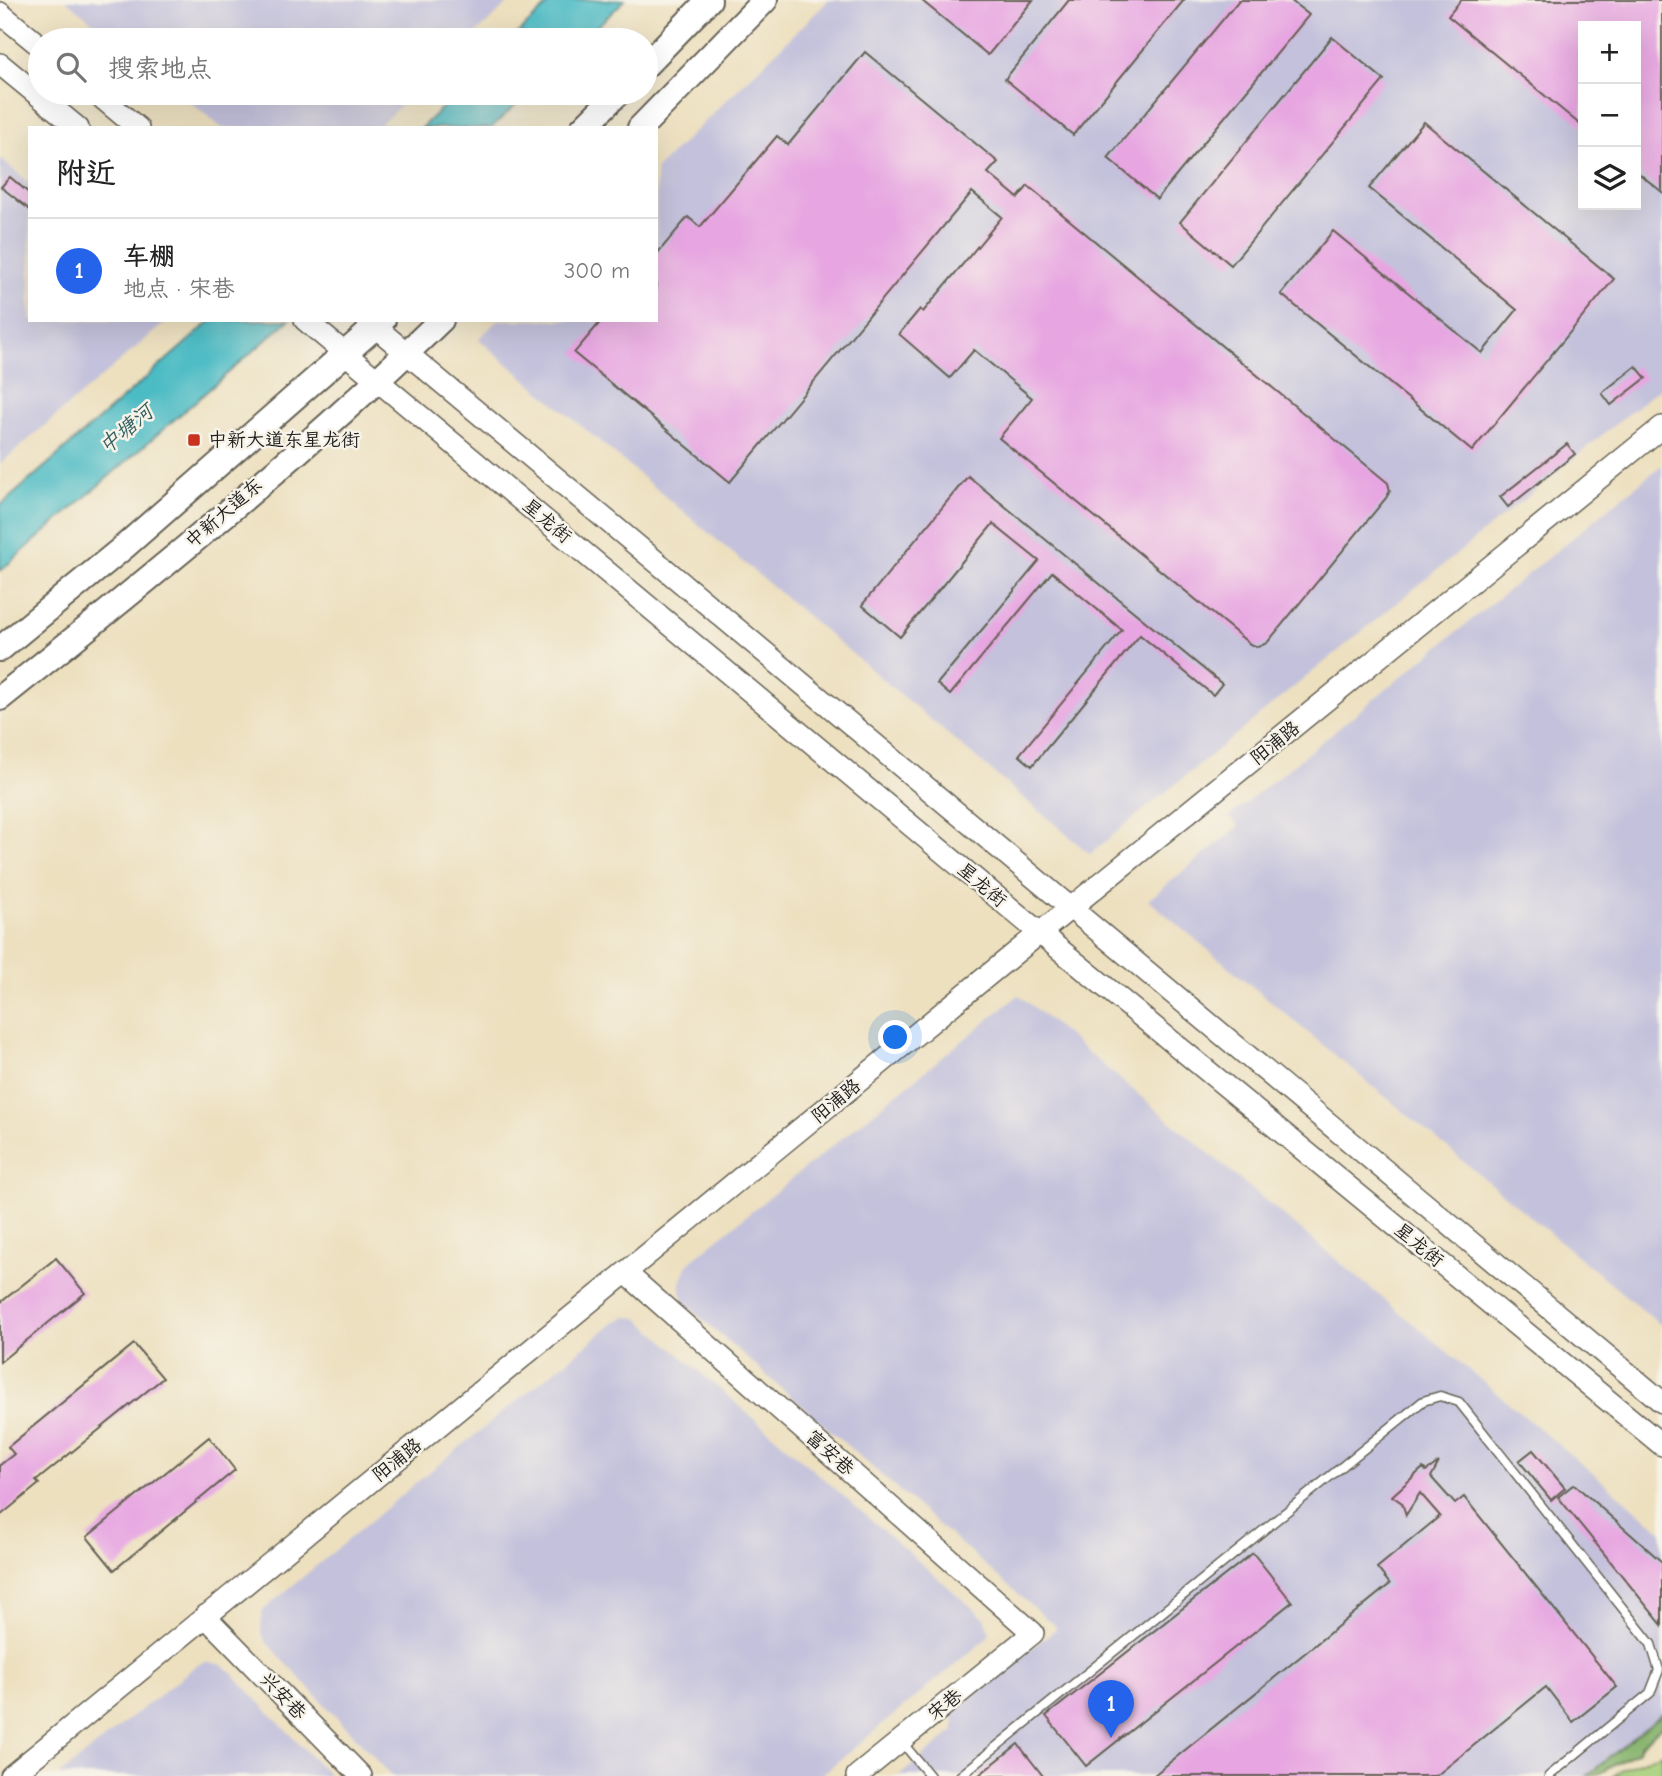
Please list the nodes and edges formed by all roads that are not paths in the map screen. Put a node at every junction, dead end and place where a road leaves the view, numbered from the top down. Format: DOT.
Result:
graph roads {
  1 [pos="709,0"];
  2 [pos="765,0"];
  3 [pos="0,13"];
  4 [pos="28,36"];
  5 [pos="658,53"];
  6 [pos="0,64"];
  7 [pos="28,87"];
  8 [pos="50,105"];
  9 [pos="110,105"];
  10 [pos="606,105"];
  11 [pos="76,126"];
  12 [pos="136,126"];
  13 [pos="585,126"];
  14 [pos="641,126"];
  15 [pos="307,322"];
  16 [pos="439,322"];
  17 [pos="375,323"];
  18 [pos="408,352"];
  19 [pos="345,354"];
  20 [pos="377,379"];
  21 [pos="1662,427"];
  22 [pos="0,649"];
  23 [pos="0,698"];
  24 [pos="1071,910"];
  25 [pos="1041,934"];
  26 [pos="626,1273"];
  27 [pos="1662,1402"];
  28 [pos="1662,1445"];
  29 [pos="205,1616"];
  30 [pos="1033,1633"];
  31 [pos="901,1741"];
  32 [pos="11,1776"];
  33 [pos="361,1776"];
  34 [pos="857,1776"];
  35 [pos="930,1776"];
  36 [pos="960,1776"];
  37 [pos="1549,1776"];
  1 -- 5 [label="main road"];
  2 -- 14 [label="main road"];
  3 -- 4 [label="main road"];
  6 -- 7 [label="main road"];
  8 -- 11 [label="main road"];
  9 -- 12 [label="main road"];
  10 -- 13 [label="main road"];
  15 -- 19 [label="main road, 星龙街"];
  16 -- 18 [label="main road, 中新大道东"];
  17 -- 18 [label="main road, 星龙街"];
  17 -- 19 [label="main road, 中新大道东"];
  18 -- 20 [label="main road, 中新大道东"];
  18 -- 24 [label="main road, 星龙街"];
  19 -- 20 [label="main road, 星龙街"];
  19 -- 22 [label="main road, 中新大道东"];
  20 -- 23 [label="main road, 中新大道东"];
  20 -- 25 [label="main road, 星龙街"];
  21 -- 24 [label="main road, 阳浦路"];
  24 -- 25 [label="main road, 阳浦路"];
  24 -- 27 [label="main road, 星龙街"];
  25 -- 26 [label="main road, 阳浦路"];
  25 -- 28 [label="main road, 星龙街"];
  26 -- 29 [label="main road, 阳浦路"];
  26 -- 30 [label="main road, 富安巷"];
  29 -- 32 [label="main road, 阳浦路"];
  29 -- 33 [label="main road, 兴安巷"];
  30 -- 31 [label="main road, 宋巷"];
  31 -- 34 [label="main road, 宋巷"];
  31 -- 35 [label="lane"];
  36 -- 37 [label="lane"];
}
